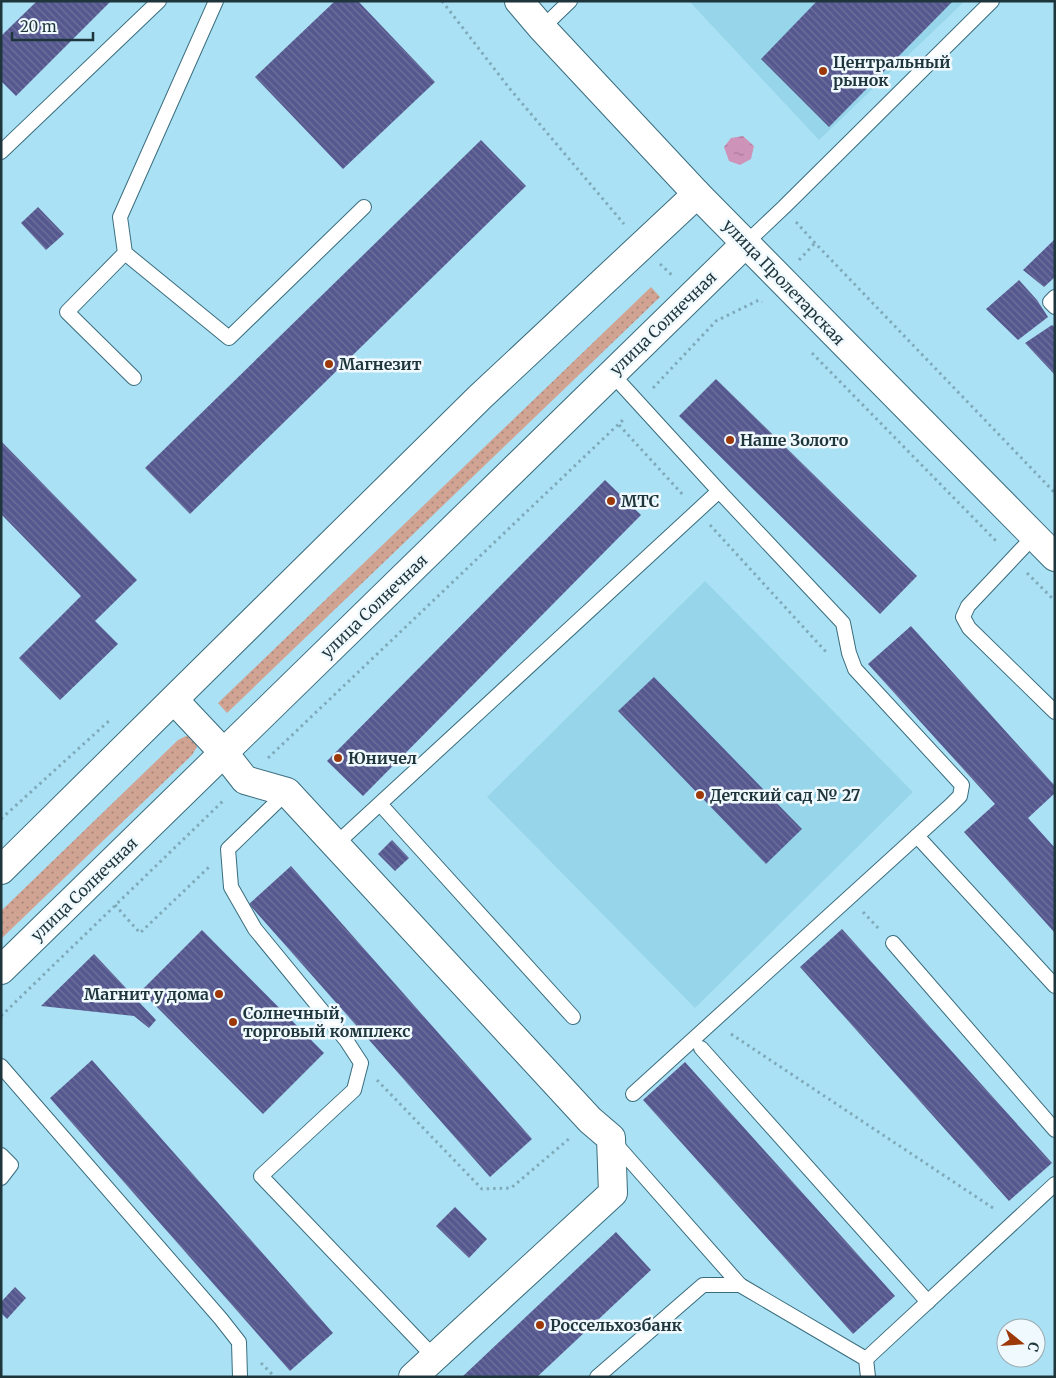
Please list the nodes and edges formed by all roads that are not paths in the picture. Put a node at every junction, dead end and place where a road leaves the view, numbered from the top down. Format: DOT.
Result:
graph roads {
  1 [pos="159,1"];
  2 [pos="216,1"];
  3 [pos="518,1"];
  4 [pos="570,1"];
  5 [pos="992,1"];
  6 [pos="542,28"];
  7 [pos="1,152"];
  8 [pos="697,194"];
  9 [pos="364,208"];
  10 [pos="746,243"];
  11 [pos="125,253"];
  12 [pos="1055,297"];
  13 [pos="1055,307"];
  14 [pos="612,374"];
  15 [pos="134,378"];
  16 [pos="719,492"];
  17 [pos="1034,536"];
  18 [pos="1055,556"];
  19 [pos="174,700"];
  20 [pos="1055,712"];
  21 [pos="224,753"];
  22 [pos="287,792"];
  23 [pos="380,804"];
  24 [pos="917,836"];
  25 [pos="335,845"];
  26 [pos="1,870"];
  27 [pos="893,943"];
  28 [pos="1,970"];
  29 [pos="1055,986"];
  30 [pos="573,1017"];
  31 [pos="701,1048"];
  32 [pos="1,1066"];
  33 [pos="633,1094"];
  34 [pos="1055,1130"];
  35 [pos="611,1138"];
  36 [pos="1,1155"];
  37 [pos="1,1178"];
  38 [pos="1055,1184"];
  39 [pos="740,1285"];
  40 [pos="928,1302"];
  41 [pos="434,1357"];
  42 [pos="866,1359"];
  43 [pos="240,1377"];
  44 [pos="413,1377"];
  45 [pos="597,1377"];
  46 [pos="868,1377"];
  1 -- 7 [label="lane"];
  2 -- 11 [label="lane"];
  3 -- 6 [label="main road, улица Пролетарская"];
  4 -- 6 [label="lane"];
  5 -- 10 [label="lane"];
  6 -- 8 [label="main road, улица Пролетарская"];
  8 -- 10 [label="main road, улица Пролетарская"];
  8 -- 19 [label="main road"];
  9 -- 11 [label="lane"];
  10 -- 14 [label="main road, улица Солнечная"];
  10 -- 17 [label="main road, улица Пролетарская"];
  11 -- 15 [label="lane"];
  12 -- 13 [label="lane"];
  14 -- 16 [label="lane"];
  14 -- 21 [label="main road, улица Солнечная"];
  16 -- 23 [label="lane"];
  16 -- 24 [label="lane"];
  17 -- 18 [label="main road, улица Пролетарская"];
  17 -- 20 [label="lane"];
  19 -- 21 [label="main road"];
  19 -- 26 [label="main road"];
  21 -- 22 [label="main road"];
  21 -- 28 [label="main road, улица Солнечная"];
  22 -- 25 [label="main road"];
  22 -- 41 [label="lane"];
  23 -- 25 [label="lane"];
  23 -- 30 [label="lane"];
  24 -- 29 [label="lane"];
  24 -- 33 [label="lane"];
  25 -- 35 [label="main road"];
  27 -- 34 [label="lane"];
  31 -- 40 [label="lane"];
  32 -- 43 [label="lane"];
  35 -- 39 [label="lane"];
  35 -- 41 [label="main road"];
  36 -- 37 [label="lane"];
  38 -- 40 [label="lane"];
  39 -- 42 [label="lane"];
  39 -- 45 [label="lane"];
  40 -- 42 [label="lane"];
  41 -- 44 [label="main road"];
  42 -- 46 [label="lane"];
}
